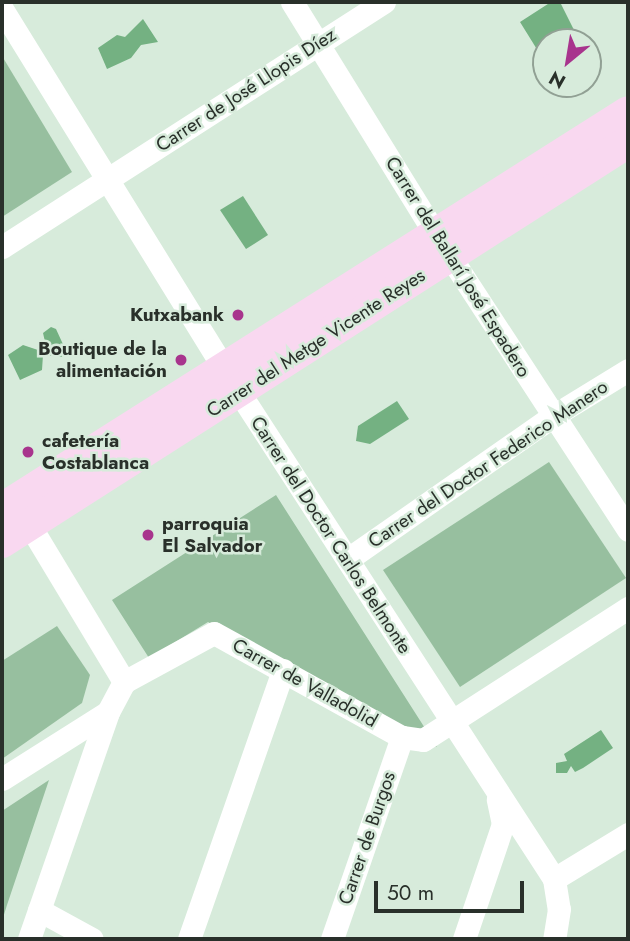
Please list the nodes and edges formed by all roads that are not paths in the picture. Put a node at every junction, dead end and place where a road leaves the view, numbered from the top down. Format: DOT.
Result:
graph roads {
  1 [pos="292,2"];
  2 [pos="384,2"];
  3 [pos="2,9"];
  4 [pos="319,44"];
  5 [pos="628,112"];
  6 [pos="628,142"];
  7 [pos="108,179"];
  8 [pos="443,246"];
  9 [pos="2,247"];
  10 [pos="628,370"];
  11 [pos="232,381"];
  12 [pos="553,416"];
  13 [pos="12,503"];
  14 [pos="628,530"];
  15 [pos="2,542"];
  16 [pos="348,559"];
  17 [pos="628,608"];
  18 [pos="283,670"];
  19 [pos="124,682"];
  20 [pos="108,712"];
  21 [pos="449,722"];
  22 [pos="402,737"];
  23 [pos="2,779"];
  24 [pos="496,794"];
  25 [pos="628,834"];
  26 [pos="554,879"];
  27 [pos="39,910"];
  28 [pos="29,939"];
  29 [pos="92,939"];
  30 [pos="190,939"];
  31 [pos="332,939"];
  32 [pos="464,939"];
  33 [pos="554,939"];
  1 -- 4 [label="street, Carrer del Ballarí José Espadero"];
  2 -- 4 [label="street, Carrer de José Llopis Díez"];
  3 -- 7 [label="street, Carrer del Doctor Carlos Belmonte"];
  4 -- 7 [label="street, Carrer de José Llopis Díez"];
  4 -- 8 [label="street, Carrer del Ballarí José Espadero"];
  5 -- 8 [label="street, Carrer del Metge Vicente Reyes"];
  6 -- 8 [label="street, Carrer del Metge Vicente Reyes"];
  7 -- 9 [label="street, Carrer de José Llopis Díez"];
  7 -- 11 [label="street, Carrer del Doctor Carlos Belmonte"];
  8 -- 11 [label="street, Carrer del Metge Vicente Reyes"];
  8 -- 12 [label="street, Carrer del Ballarí José Espadero"];
  10 -- 12 [label="street, Carrer del Doctor Federico Manero"];
  11 -- 13 [label="street, Carrer del Metge Vicente Reyes"];
  11 -- 16 [label="street, Carrer del Doctor Carlos Belmonte"];
  12 -- 14 [label="street, Carrer del Ballarí José Espadero"];
  12 -- 16 [label="street, Carrer del Doctor Federico Manero"];
  13 -- 15 [label="street, Carrer del Metge Vicente Reyes"];
  13 -- 19 [label="street"];
  16 -- 21 [label="street, Carrer del Doctor Carlos Belmonte"];
  17 -- 21 [label="street"];
  18 -- 19 [label="street, Carrer de Valladolid"];
  18 -- 22 [label="street, Carrer de Valladolid"];
  18 -- 30 [label="street"];
  19 -- 20 [label="street"];
  20 -- 23 [label="street"];
  20 -- 27 [label="street"];
  21 -- 22 [label="street"];
  21 -- 24 [label="street, Carrer del Doctor Carlos Belmonte"];
  22 -- 31 [label="street, Carrer de Burgos"];
  24 -- 26 [label="street, Carrer del Doctor Carlos Belmonte"];
  24 -- 32 [label="street"];
  25 -- 26 [label="street"];
  26 -- 33 [label="street"];
  27 -- 28 [label="street"];
  27 -- 29 [label="street"];
}
